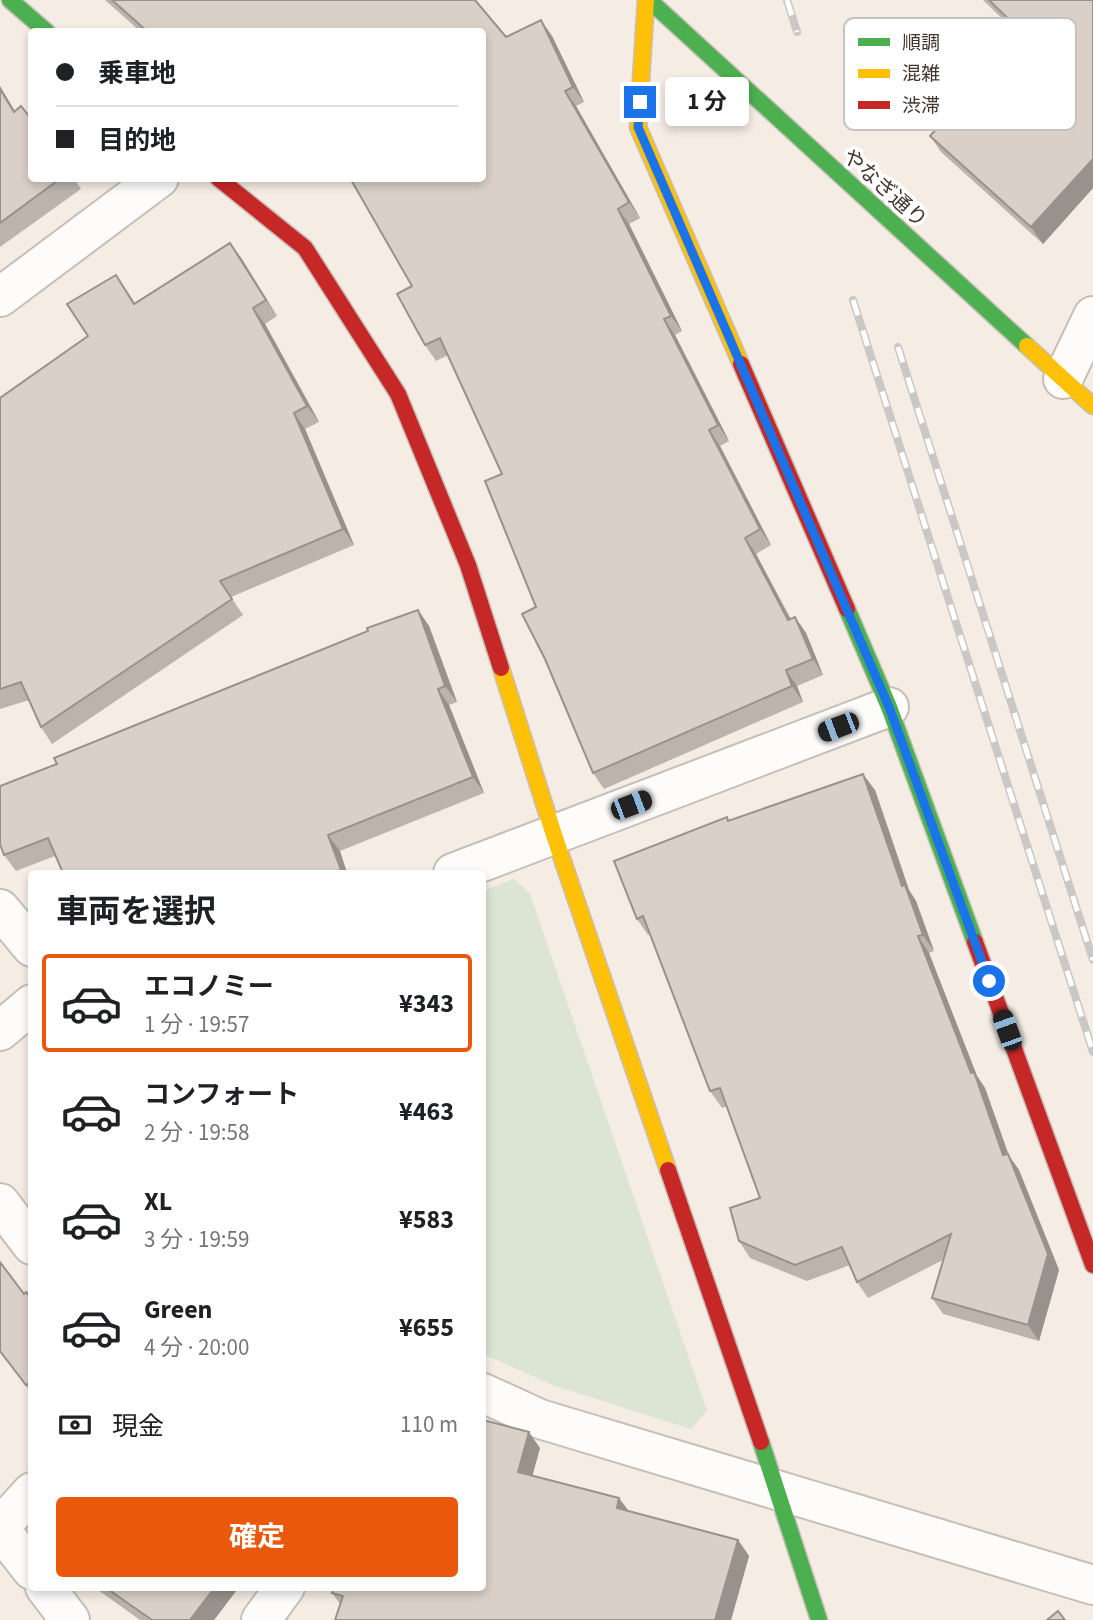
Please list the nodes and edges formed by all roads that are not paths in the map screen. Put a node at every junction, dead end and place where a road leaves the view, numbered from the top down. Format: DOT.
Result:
graph roads {
  1 [pos="10,0"];
  2 [pos="648,0"];
  3 [pos="42,28"];
  4 [pos="154,182"];
  5 [pos="223,182"];
  6 [pos="0,297"];
  7 [pos="1093,316"];
  8 [pos="1063,379"];
  9 [pos="1093,406"];
  10 [pos="889,707"];
  11 [pos="554,835"];
  12 [pos="461,870"];
  13 [pos="0,909"];
  14 [pos="28,942"];
  15 [pos="28,1007"];
  16 [pos="0,1031"];
  17 [pos="0,1203"];
  18 [pos="28,1240"];
  19 [pos="1093,1265"];
  20 [pos="486,1394"];
  21 [pos="778,1491"];
  22 [pos="28,1496"];
  23 [pos="0,1528"];
  24 [pos="28,1565"];
  25 [pos="1093,1585"];
  26 [pos="48,1591"];
  27 [pos="282,1591"];
  28 [pos="70,1620"];
  29 [pos="261,1620"];
  30 [pos="819,1620"];
  1 -- 3 [label="street"];
  2 -- 8 [label="street, やなぎ通り"];
  2 -- 10 [label="street"];
  4 -- 6 [label="street"];
  5 -- 11 [label="street"];
  7 -- 8 [label="street"];
  8 -- 9 [label="street, やなぎ通り"];
  10 -- 11 [label="street"];
  10 -- 19 [label="street"];
  11 -- 12 [label="street"];
  11 -- 21 [label="street"];
  13 -- 14 [label="street"];
  15 -- 16 [label="street"];
  17 -- 18 [label="street"];
  20 -- 21 [label="street"];
  21 -- 25 [label="street"];
  21 -- 30 [label="street"];
  22 -- 23 [label="street"];
  23 -- 24 [label="street"];
  26 -- 28 [label="street"];
  27 -- 29 [label="street"];
}
